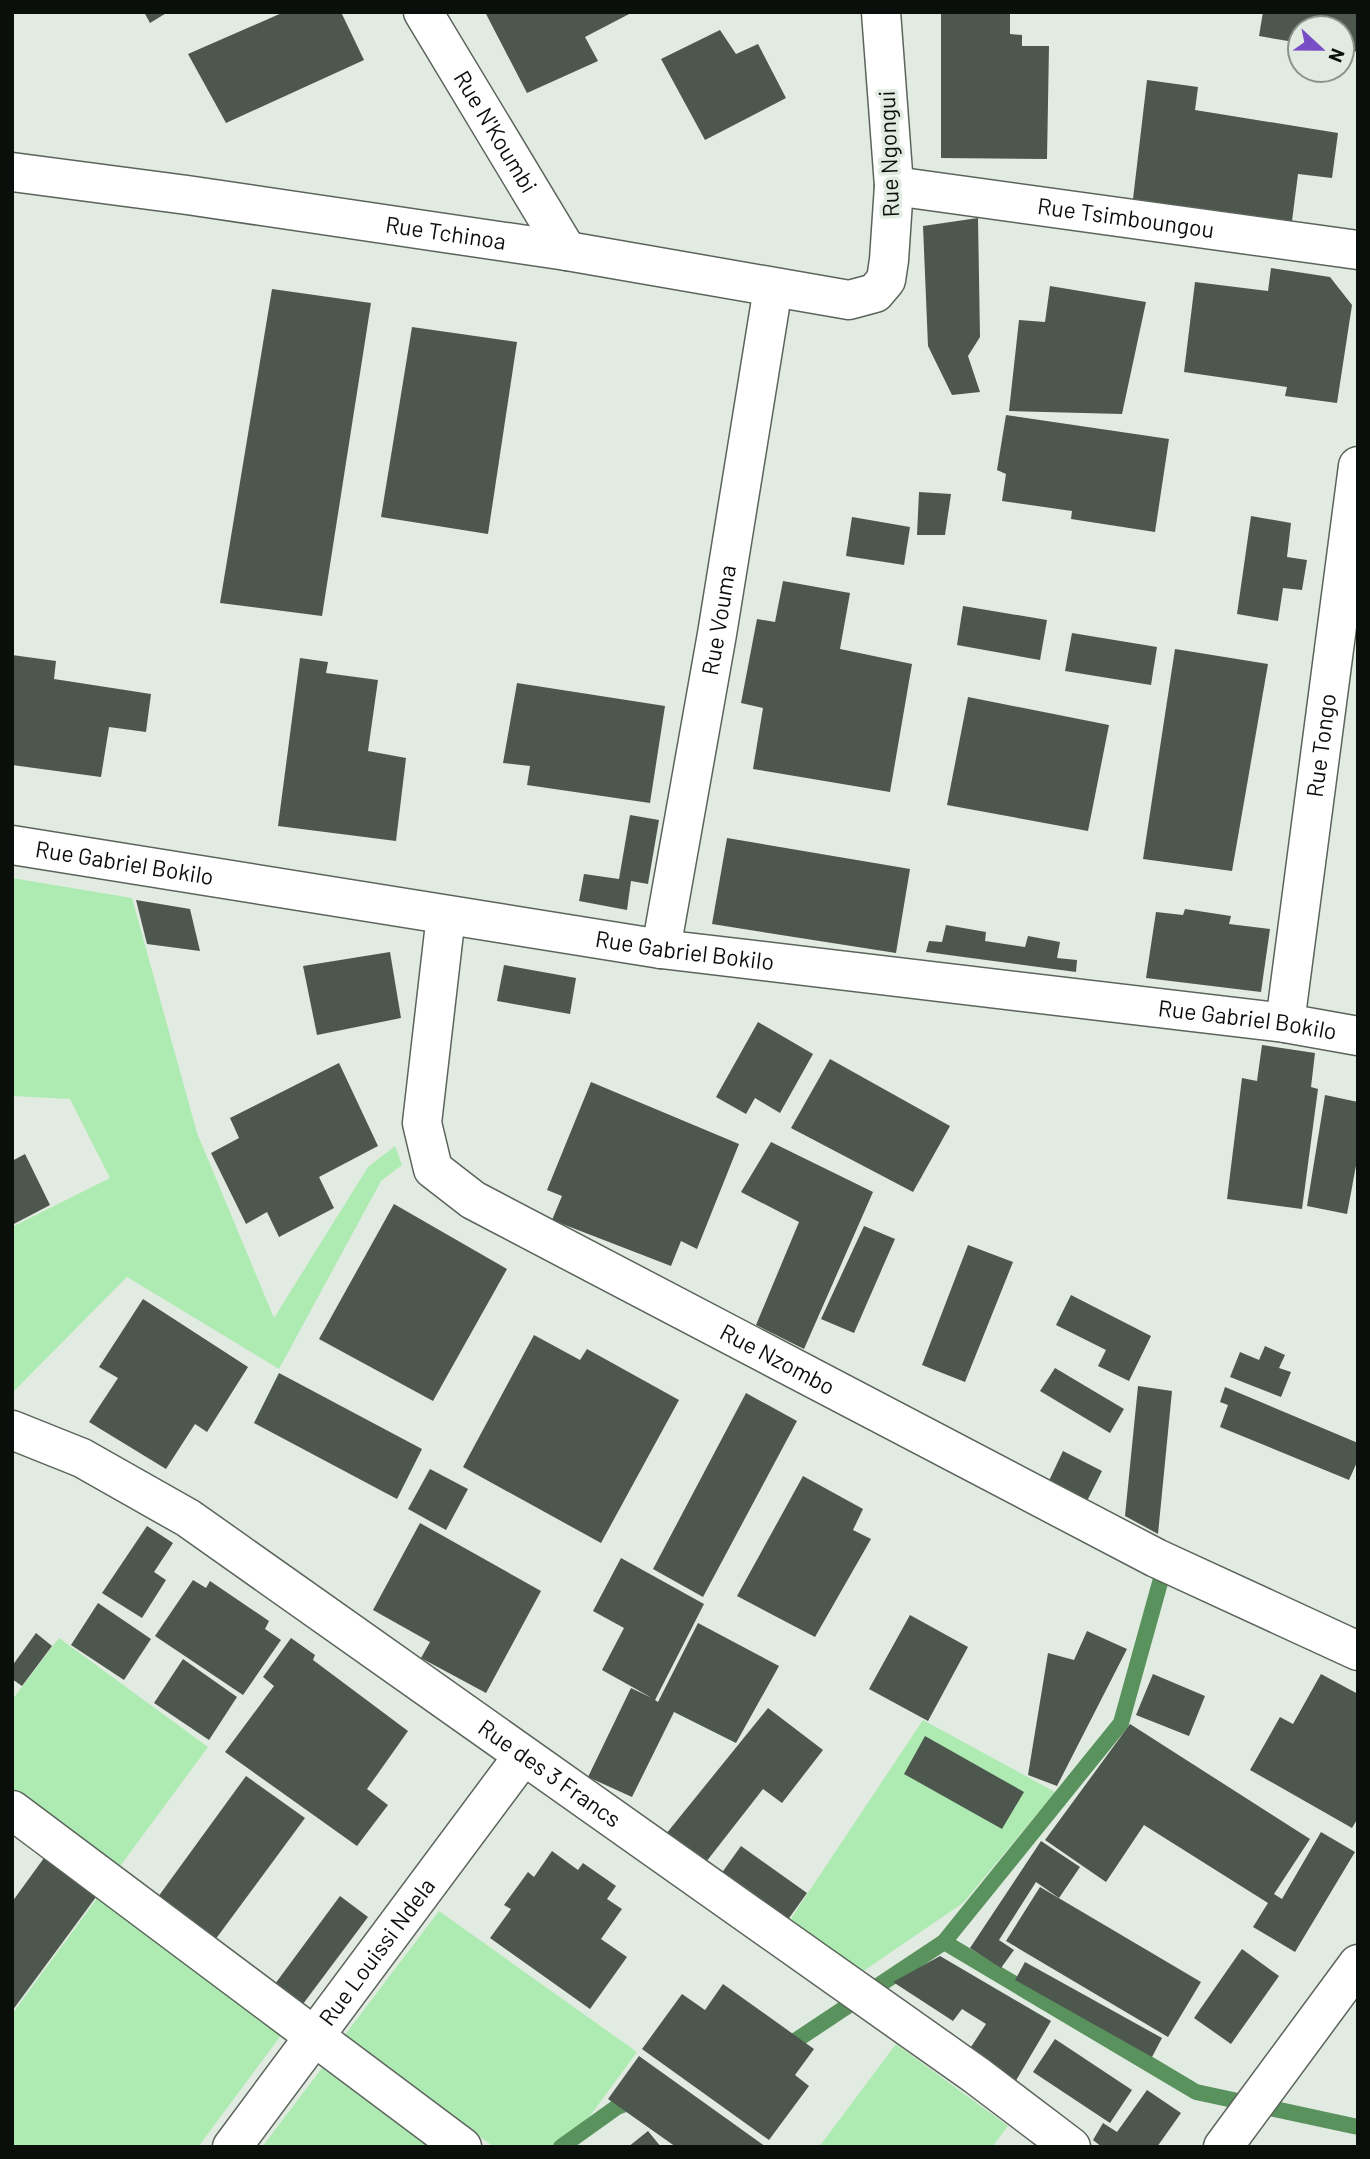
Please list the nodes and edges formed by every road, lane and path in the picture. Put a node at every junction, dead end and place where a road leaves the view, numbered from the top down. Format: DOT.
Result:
graph roads {
  1 [pos="423,12"];
  2 [pos="881,12"];
  3 [pos="12,172"];
  4 [pos="894,186"];
  5 [pos="1358,250"];
  6 [pos="567,251"];
  7 [pos="772,288"];
  8 [pos="875,293"];
  9 [pos="1358,466"];
  10 [pos="12,845"];
  11 [pos="446,915"];
  12 [pos="661,949"];
  13 [pos="1285,1023"];
  14 [pos="1358,1036"];
  15 [pos="12,1430"];
  16 [pos="1358,1651"];
  17 [pos="523,1756"];
  18 [pos="12,1810"];
  19 [pos="1358,1964"];
  20 [pos="314,2037"];
  21 [pos="232,2147"];
  22 [pos="462,2147"];
  23 [pos="1071,2147"];
  24 [pos="1223,2147"];
  1 -- 6 [label="street, Rue N'Koumbi"];
  2 -- 4 [label="street, Rue Ngongui"];
  3 -- 6 [label="street, Rue Tchinoa"];
  4 -- 5 [label="street, Rue Tsimboungou"];
  4 -- 8 [label="street, Rue Ngongui"];
  6 -- 7 [label="street, Rue Tchinoa"];
  7 -- 8 [label="street, Rue Tchinoa"];
  7 -- 12 [label="street, Rue Vouma"];
  9 -- 13 [label="street, Rue Tongo"];
  10 -- 11 [label="street, Rue Gabriel Bokilo"];
  11 -- 12 [label="street, Rue Gabriel Bokilo"];
  11 -- 16 [label="street, Rue Nzombo"];
  12 -- 13 [label="street, Rue Gabriel Bokilo"];
  13 -- 14 [label="street, Rue Gabriel Bokilo"];
  15 -- 17 [label="street, Rue des 3 Francs"];
  17 -- 20 [label="street, Rue Louissi Ndela"];
  17 -- 23 [label="street, Rue des 3 Francs"];
  18 -- 20 [label="street"];
  19 -- 24 [label="street"];
  20 -- 21 [label="street, Rue Louissi Ndela"];
  20 -- 22 [label="street"];
}
